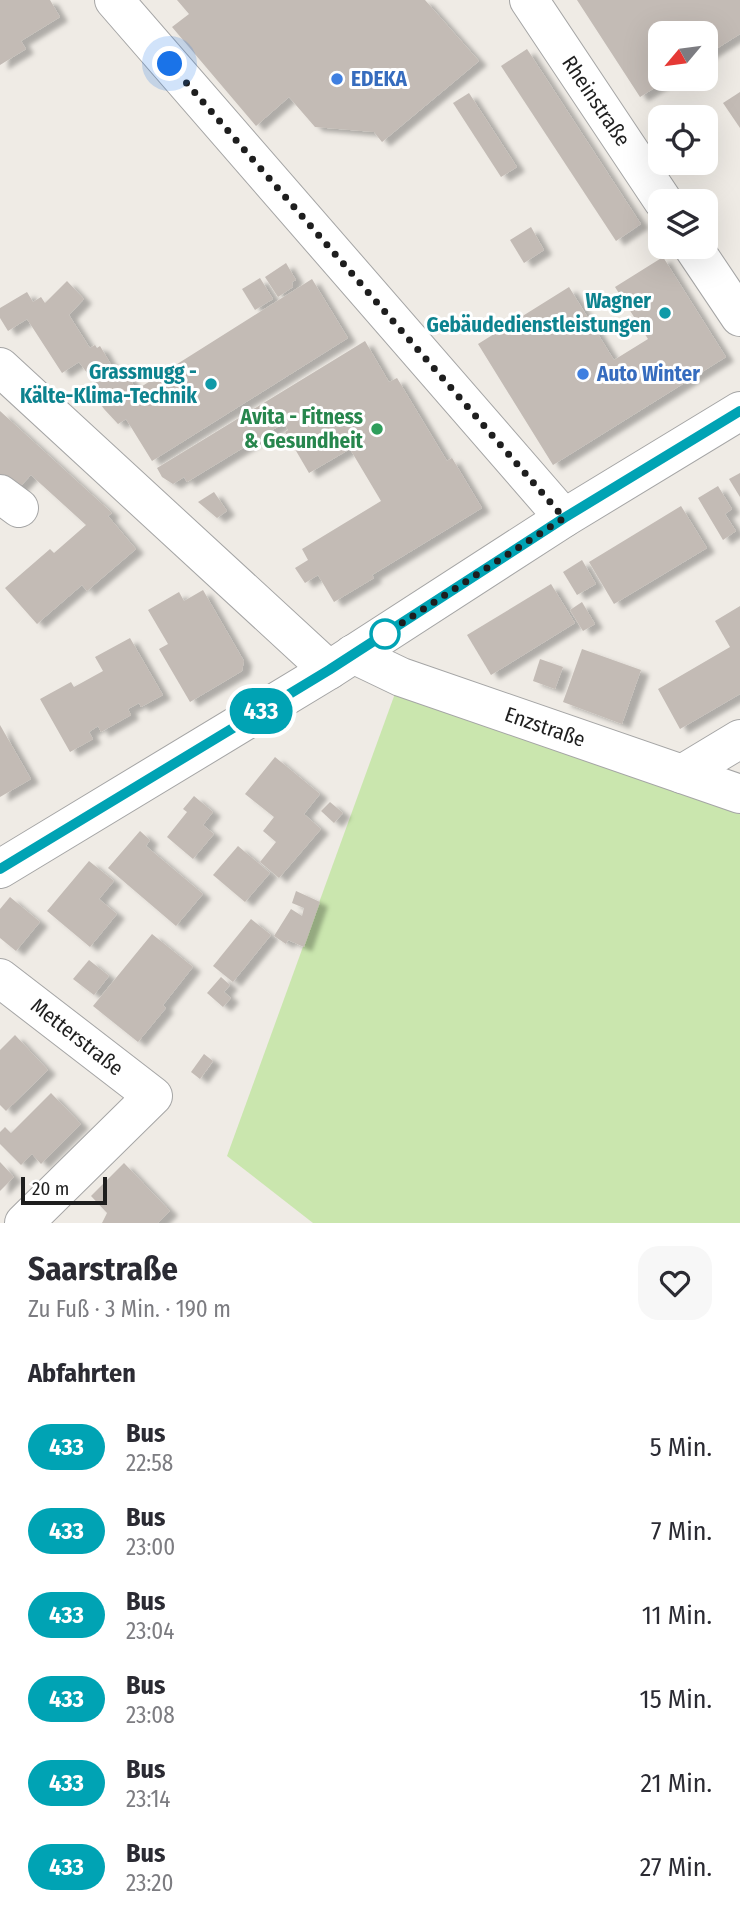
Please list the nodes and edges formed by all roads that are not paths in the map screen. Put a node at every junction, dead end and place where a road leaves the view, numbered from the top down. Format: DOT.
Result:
graph roads {
  1 [pos="529,0"];
  2 [pos="110,6"];
  3 [pos="655,189"];
  4 [pos="701,259"];
  5 [pos="740,317"];
  6 [pos="0,367"];
  7 [pos="740,411"];
  8 [pos="564,518"];
  9 [pos="341,662"];
  10 [pos="740,739"];
  11 [pos="682,774"];
  12 [pos="740,794"];
  13 [pos="0,869"];
  14 [pos="0,978"];
  15 [pos="24,1223"];
  1 -- 3 [label="street, Rheinstraße"];
  2 -- 8 [label="street"];
  4 -- 5 [label="street"];
  6 -- 9 [label="street, Enzstraße"];
  7 -- 8 [label="street"];
  8 -- 9 [label="street"];
  9 -- 11 [label="street, Enzstraße"];
  9 -- 13 [label="street"];
  10 -- 11 [label="street"];
  11 -- 12 [label="street, Enzstraße"];
  14 -- 15 [label="street, Metterstraße"];
}
